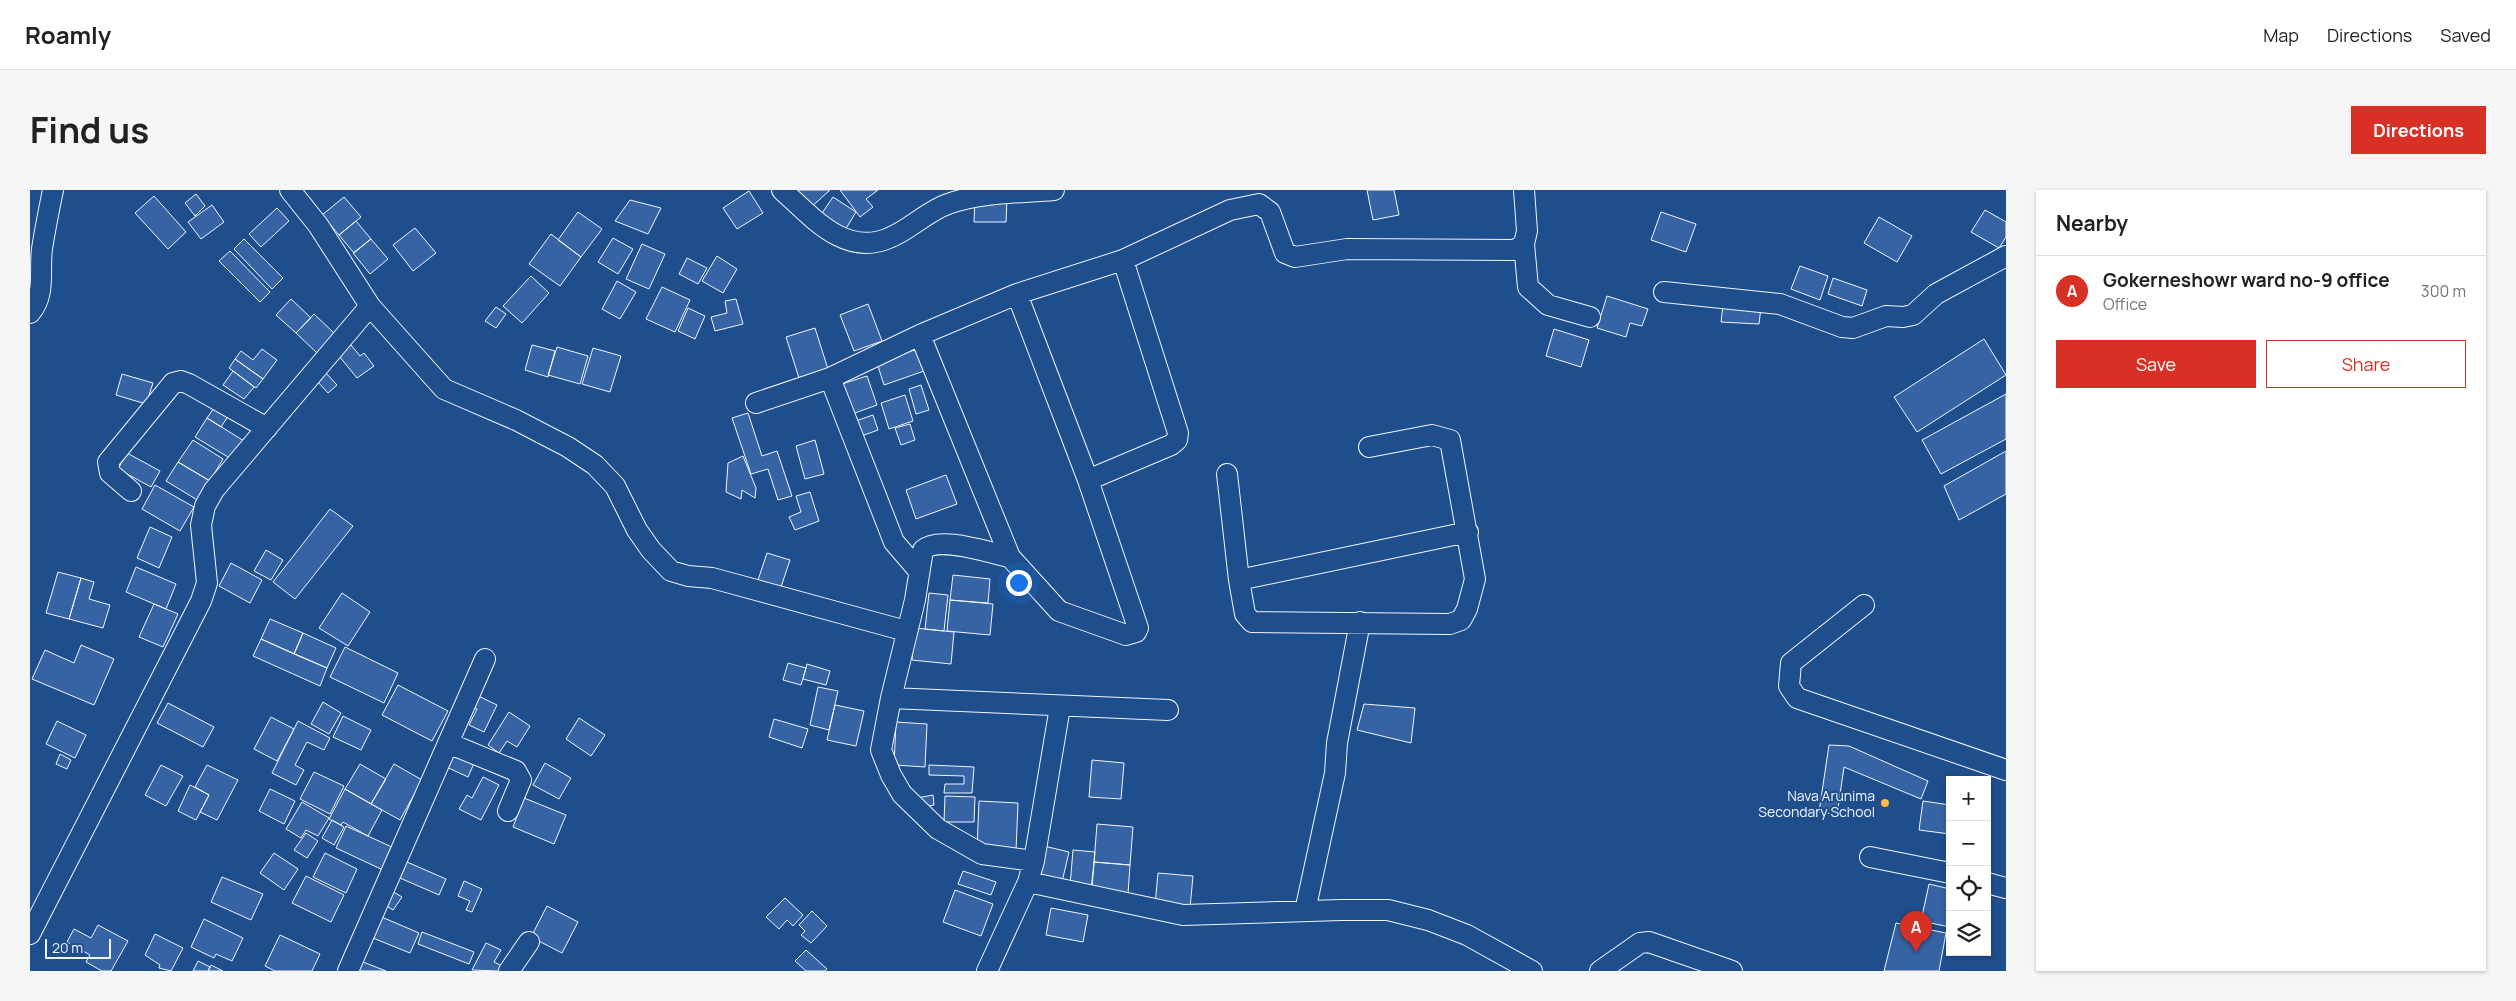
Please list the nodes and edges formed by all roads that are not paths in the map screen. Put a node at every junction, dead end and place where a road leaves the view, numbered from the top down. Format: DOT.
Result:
graph roads {
  1 [pos="53,190"];
  2 [pos="290,190"];
  3 [pos="782,190"];
  4 [pos="1054,190"];
  5 [pos="1524,190"];
  6 [pos="1008,192"];
  7 [pos="1524,244"];
  8 [pos="2006,256"];
  9 [pos="1123,260"];
  10 [pos="1664,292"];
  11 [pos="1017,294"];
  12 [pos="370,306"];
  13 [pos="30,313"];
  14 [pos="1590,317"];
  15 [pos="920,335"];
  16 [pos="830,378"];
  17 [pos="756,403"];
  18 [pos="267,428"];
  19 [pos="1369,447"];
  20 [pos="1227,474"];
  21 [pos="1088,480"];
  22 [pos="131,491"];
  23 [pos="1468,532"];
  24 [pos="1010,557"];
  25 [pos="918,570"];
  26 [pos="1239,580"];
  27 [pos="1864,604"];
  28 [pos="1360,622"];
  29 [pos="906,631"];
  30 [pos="485,659"];
  31 [pos="891,698"];
  32 [pos="1060,707"];
  33 [pos="1168,710"];
  34 [pos="448,743"];
  35 [pos="2006,770"];
  36 [pos="508,811"];
  37 [pos="1870,857"];
  38 [pos="1034,861"];
  39 [pos="1946,872"];
  40 [pos="1028,882"];
  41 [pos="1991,883"];
  42 [pos="2006,888"];
  43 [pos="1305,911"];
  44 [pos="30,934"];
  45 [pos="529,942"];
  46 [pos="348,971"];
  47 [pos="509,971"];
  48 [pos="987,971"];
  49 [pos="1532,971"];
  50 [pos="1600,971"];
  51 [pos="1732,971"];
  1 -- 13 [label="street"];
  2 -- 12 [label="street"];
  3 -- 6 [label="street"];
  4 -- 6 [label="street"];
  5 -- 7 [label="street"];
  7 -- 9 [label="street"];
  7 -- 14 [label="street"];
  8 -- 10 [label="street"];
  9 -- 11 [label="street"];
  9 -- 21 [label="street"];
  11 -- 15 [label="street"];
  11 -- 21 [label="street"];
  12 -- 18 [label="street"];
  12 -- 29 [label="street"];
  15 -- 16 [label="street"];
  15 -- 24 [label="street"];
  16 -- 17 [label="street"];
  16 -- 25 [label="street"];
  18 -- 22 [label="street"];
  18 -- 44 [label="street"];
  19 -- 23 [label="street"];
  20 -- 26 [label="street"];
  21 -- 24 [label="street"];
  23 -- 26 [label="street"];
  23 -- 28 [label="street"];
  24 -- 25 [label="street"];
  25 -- 29 [label="street"];
  26 -- 28 [label="street"];
  27 -- 35 [label="street"];
  28 -- 43 [label="street"];
  29 -- 31 [label="street"];
  30 -- 34 [label="street"];
  31 -- 32 [label="street"];
  31 -- 38 [label="street"];
  32 -- 33 [label="street"];
  32 -- 38 [label="street"];
  34 -- 36 [label="street"];
  34 -- 46 [label="street"];
  37 -- 39 [label="street"];
  38 -- 40 [label="street"];
  40 -- 43 [label="street"];
  40 -- 48 [label="street"];
  41 -- 42 [label="street"];
  43 -- 49 [label="street"];
  45 -- 47 [label="street"];
  50 -- 51 [label="street"];
}
